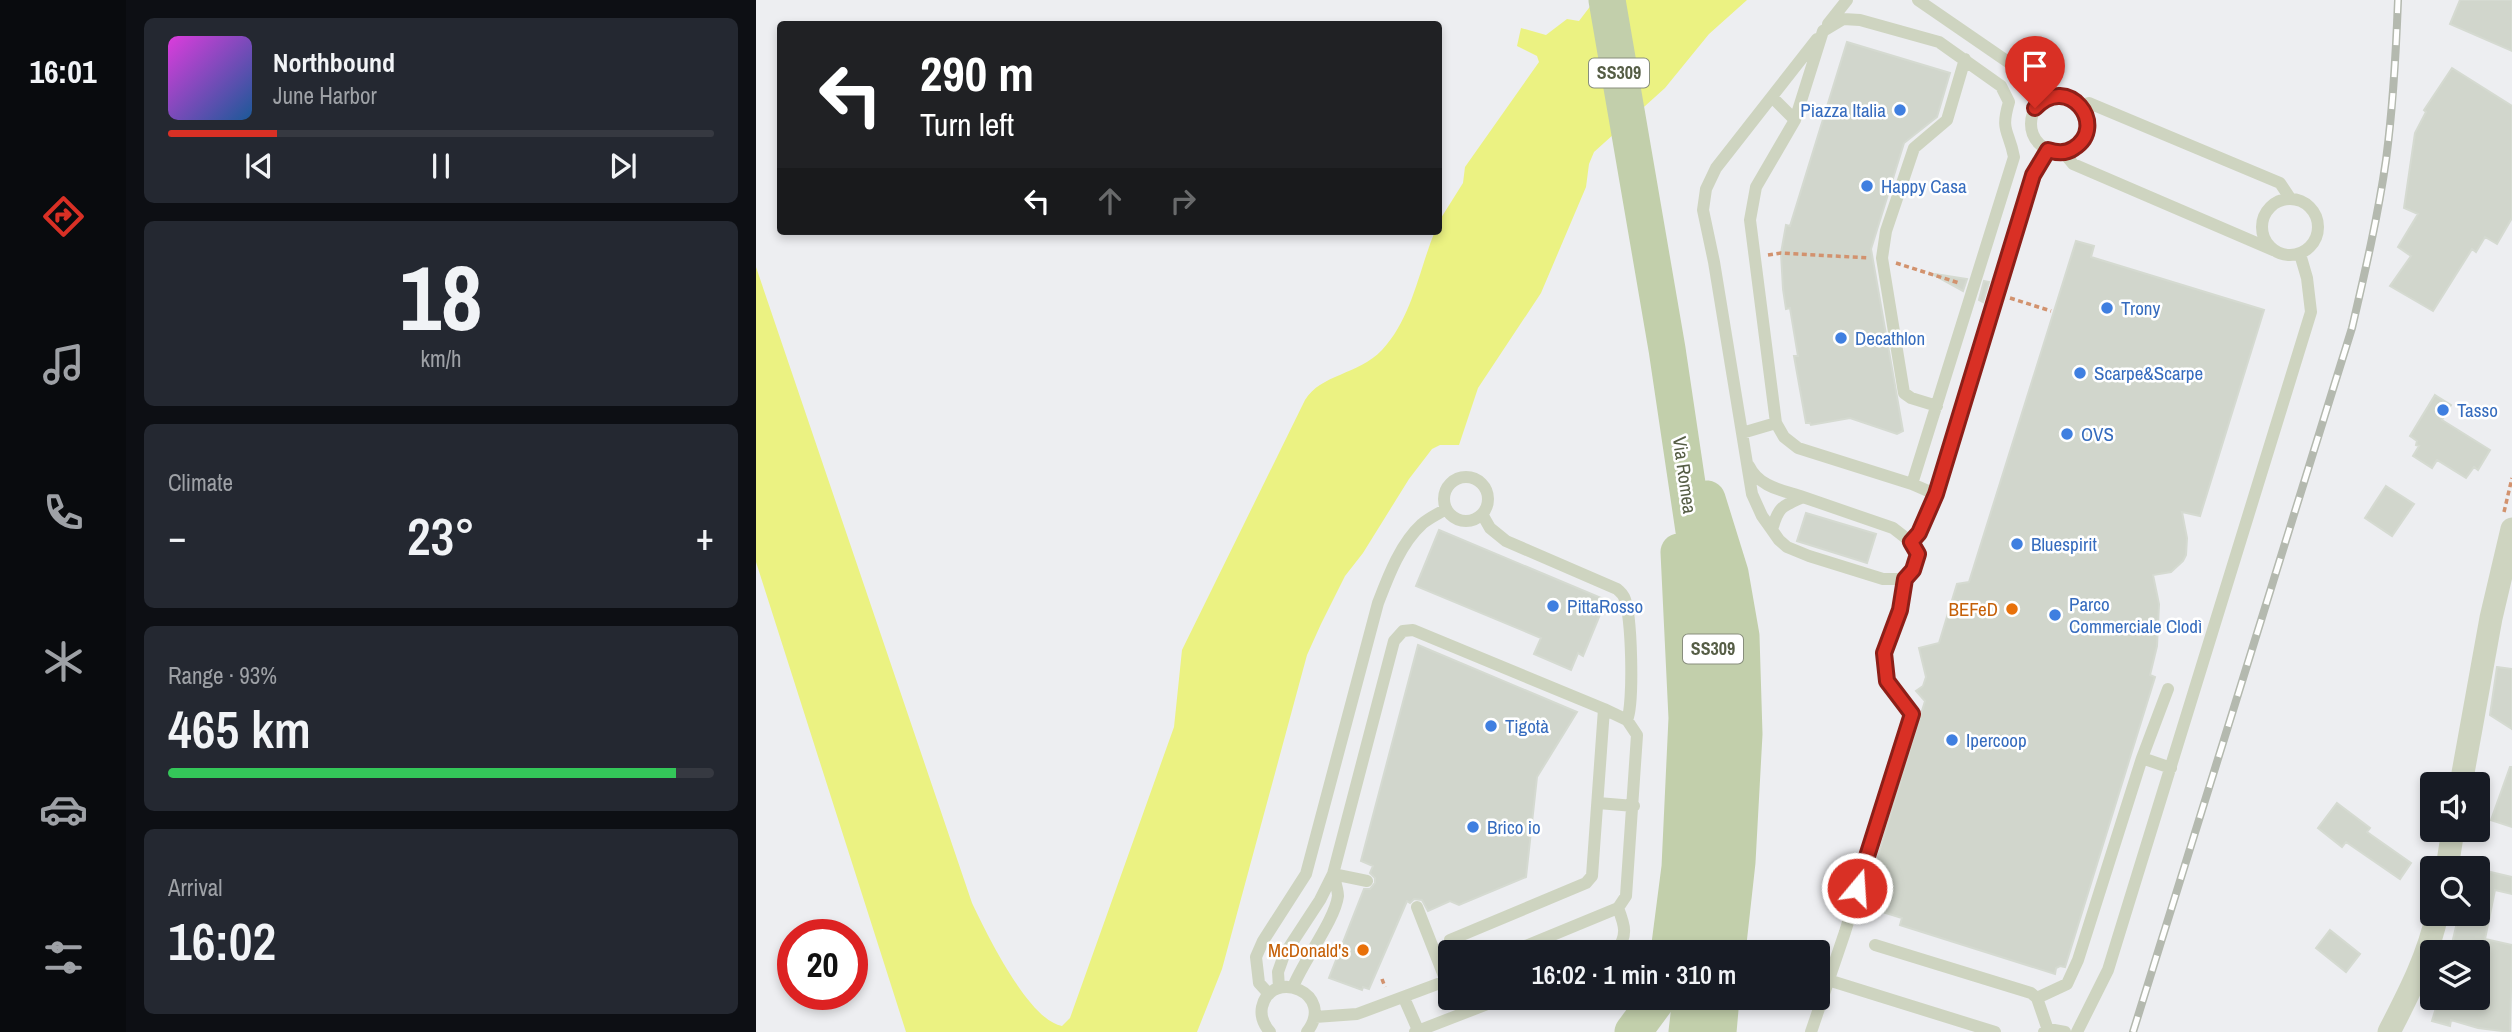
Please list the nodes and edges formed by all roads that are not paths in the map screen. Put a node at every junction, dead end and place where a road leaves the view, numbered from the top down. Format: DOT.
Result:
graph roads {
  1 [pos="1607,0"];
  2 [pos="1847,0"];
  3 [pos="1918,0"];
  4 [pos="1823,31"];
  5 [pos="1965,59"];
  6 [pos="1772,97"];
  7 [pos="2041,102"];
  8 [pos="2080,104"];
  9 [pos="1795,121"];
  10 [pos="2048,150"];
  11 [pos="2064,153"];
  12 [pos="2290,198"];
  13 [pos="2273,250"];
  14 [pos="2300,254"];
  15 [pos="1667,349"];
  16 [pos="1937,406"];
  17 [pos="1776,423"];
  18 [pos="1742,433"];
  19 [pos="1747,463"];
  20 [pos="1912,484"];
  21 [pos="1936,494"];
  22 [pos="1803,497"];
  23 [pos="1446,509"];
  24 [pos="1482,514"];
  25 [pos="2512,529"];
  26 [pos="1772,530"];
  27 [pos="1911,542"];
  28 [pos="1905,579"];
  29 [pos="2168,689"];
  30 [pos="1604,709"];
  31 [pos="1627,720"];
  32 [pos="2142,758"];
  33 [pos="2171,768"];
  34 [pos="2463,772"];
  35 [pos="1598,803"];
  36 [pos="1634,806"];
  37 [pos="1333,874"];
  38 [pos="1367,881"];
  39 [pos="1417,907"];
  40 [pos="1618,908"];
  41 [pos="2435,926"];
  42 [pos="1450,940"];
  43 [pos="1540,940"];
  44 [pos="1623,940"];
  45 [pos="1671,940"];
  46 [pos="1697,940"];
  47 [pos="1728,940"];
  48 [pos="1875,945"];
  49 [pos="1438,956"];
  50 [pos="1830,974"];
  51 [pos="1830,981"];
  52 [pos="1438,984"];
  53 [pos="1293,987"];
  54 [pos="1274,991"];
  55 [pos="1404,998"];
  56 [pos="2038,998"];
  57 [pos="1478,1010"];
  58 [pos="1649,1010"];
  59 [pos="1689,1010"];
  60 [pos="1720,1010"];
  61 [pos="1818,1010"];
  62 [pos="1315,1017"];
  63 [pos="1442,1027"];
  64 [pos="1416,1031"];
  65 [pos="2046,1031"];
  66 [pos="1270,1032"];
  67 [pos="1307,1032"];
  68 [pos="1633,1032"];
  69 [pos="1687,1032"];
  70 [pos="1718,1032"];
  71 [pos="1811,1032"];
  72 [pos="1995,1032"];
  73 [pos="2065,1032"];
  74 [pos="2077,1032"];
  75 [pos="2389,1032"];
  1 -- 15 [label="main road, Via Romea / SS309"];
  2 -- 4 [label="lane"];
  3 -- 7 [label="lane"];
  4 -- 5 [label="lane"];
  4 -- 6 [label="lane"];
  4 -- 9 [label="lane"];
  5 -- 16 [label="lane"];
  5 -- 16 [label="lane"];
  6 -- 9 [label="lane"];
  6 -- 18 [label="lane"];
  7 -- 8 [label="lane"];
  7 -- 10 [label="lane"];
  8 -- 11 [label="lane"];
  8 -- 12 [label="lane"];
  9 -- 17 [label="lane"];
  10 -- 11 [label="lane"];
  10 -- 21 [label="lane"];
  11 -- 13 [label="lane"];
  12 -- 13 [label="lane"];
  12 -- 14 [label="lane"];
  13 -- 14 [label="lane"];
  14 -- 33 [label="lane"];
  15 -- 45 [label="main road"];
  15 -- 46 [label="main road, Via Romea / SS309"];
  15 -- 47 [label="main road"];
  16 -- 20 [label="lane"];
  17 -- 18 [label="lane"];
  17 -- 20 [label="lane"];
  18 -- 19 [label="lane"];
  19 -- 22 [label="lane"];
  19 -- 26 [label="lane"];
  20 -- 21 [label="lane"];
  21 -- 27 [label="lane"];
  22 -- 26 [label="lane"];
  22 -- 27 [label="lane"];
  23 -- 24 [label="lane"];
  23 -- 24 [label="lane"];
  23 -- 54 [label="lane"];
  24 -- 31 [label="lane"];
  25 -- 34 [label="street"];
  26 -- 28 [label="lane"];
  27 -- 28 [label="lane"];
  28 -- 50 [label="lane"];
  29 -- 32 [label="lane"];
  30 -- 31 [label="lane"];
  30 -- 35 [label="lane"];
  30 -- 37 [label="lane"];
  31 -- 36 [label="lane"];
  32 -- 33 [label="lane"];
  32 -- 56 [label="lane"];
  33 -- 74 [label="lane"];
  35 -- 36 [label="lane"];
  35 -- 42 [label="lane"];
  36 -- 40 [label="lane"];
  37 -- 38 [label="lane"];
  37 -- 53 [label="lane"];
  37 -- 54 [label="lane"];
  39 -- 49 [label="lane"];
  40 -- 43 [label="lane"];
  40 -- 44 [label="lane"];
  41 -- 75 [label="street"];
  48 -- 56 [label="lane"];
  51 -- 72 [label="lane"];
  52 -- 55 [label="lane"];
  53 -- 54 [label="lane"];
  53 -- 62 [label="lane"];
  54 -- 66 [label="lane"];
  55 -- 62 [label="lane"];
  55 -- 64 [label="lane"];
  56 -- 65 [label="lane"];
  57 -- 63 [label="lane"];
  58 -- 68 [label="main road"];
  59 -- 69 [label="main road"];
  60 -- 70 [label="main road"];
  61 -- 71 [label="lane"];
  62 -- 67 [label="lane"];
  63 -- 64 [label="lane"];
  65 -- 73 [label="lane"];
}
